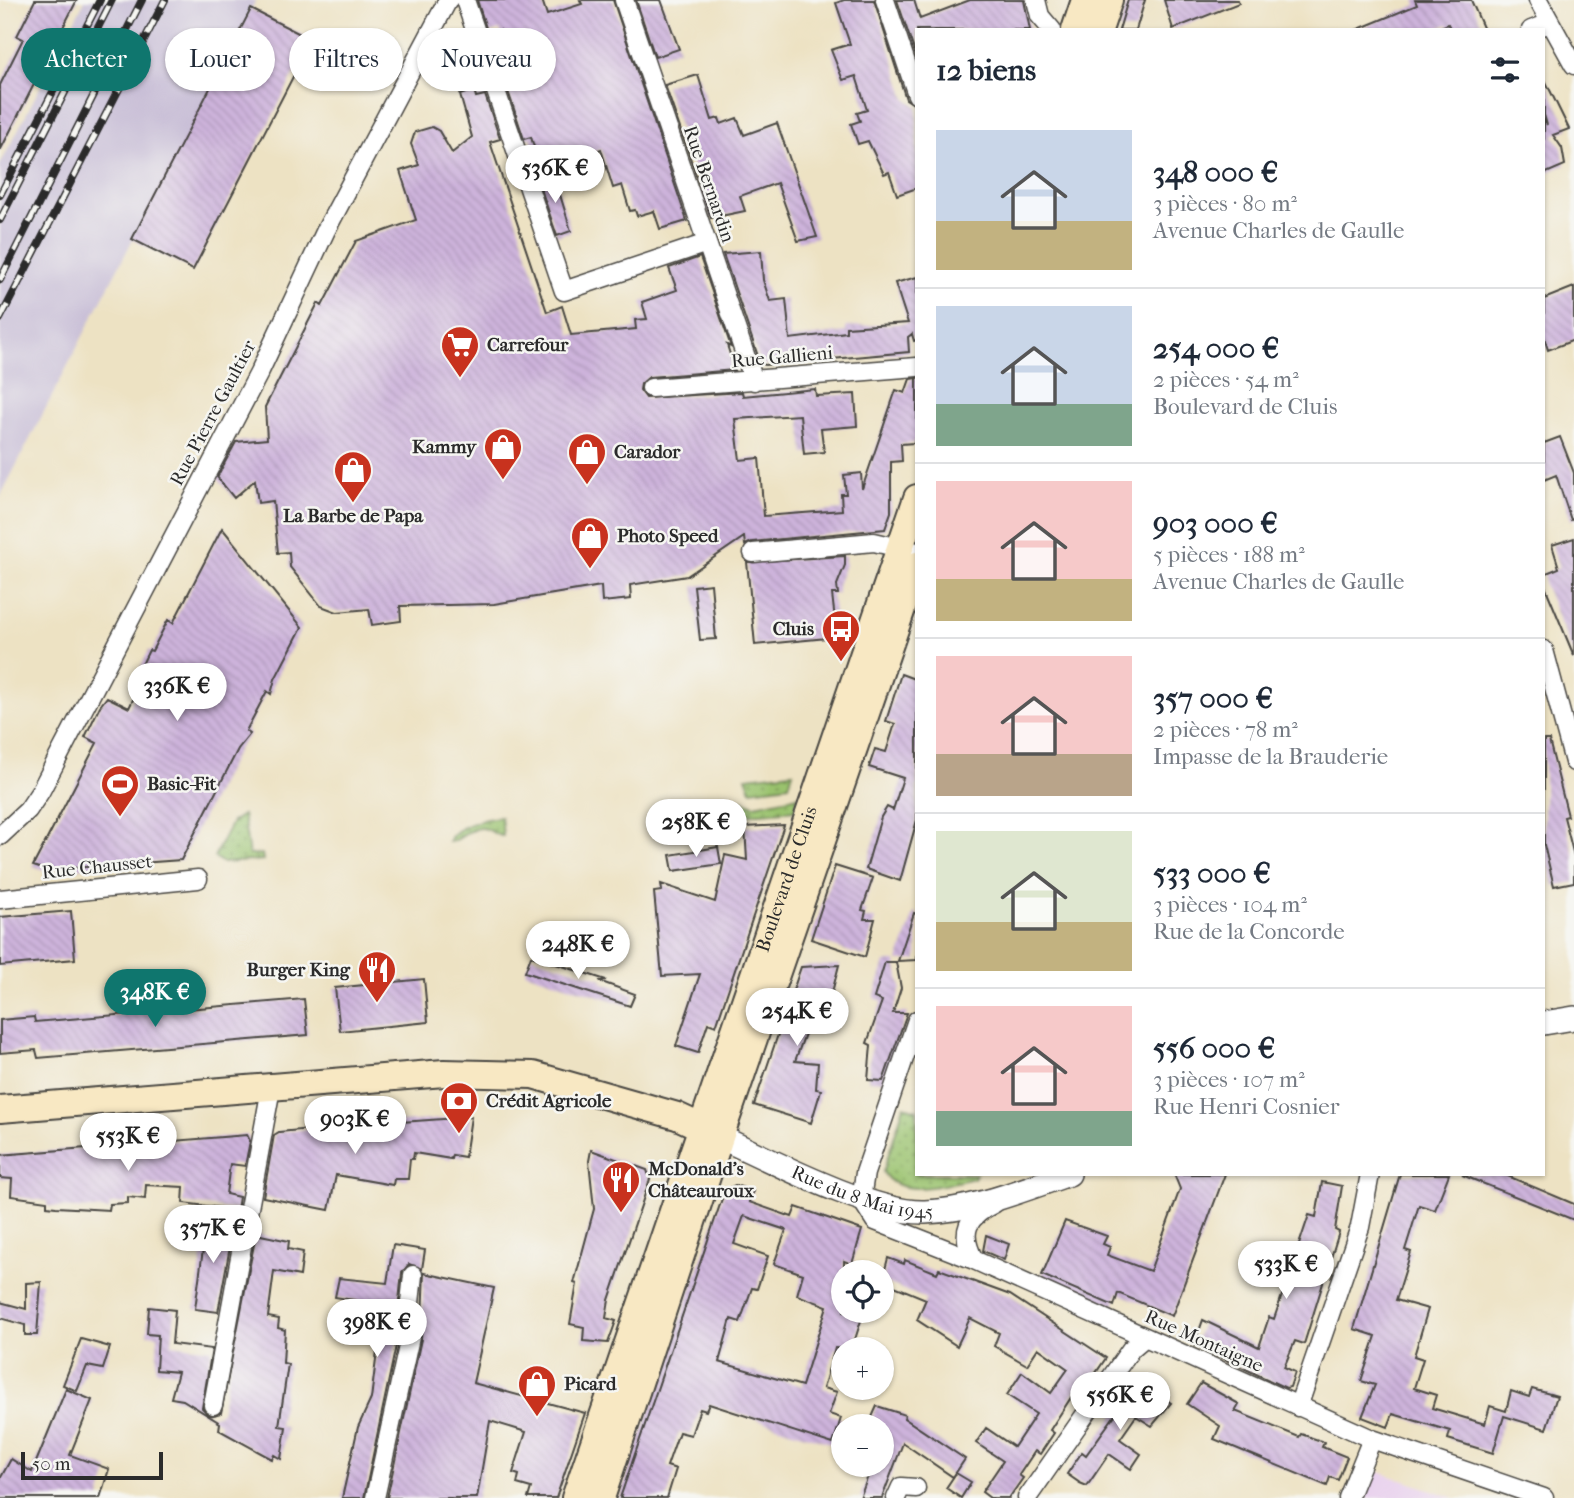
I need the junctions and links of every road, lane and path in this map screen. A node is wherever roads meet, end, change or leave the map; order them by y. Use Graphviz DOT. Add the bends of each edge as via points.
graph roads {
  1 [pos="448,0"];
  2 [pos="465,0"];
  3 [pos="624,0"];
  4 [pos="886,0"];
  5 [pos="1036,0"];
  6 [pos="1085,0"];
  7 [pos="1109,0"];
  8 [pos="1538,0"];
  9 [pos="1550,23"];
  10 [pos="1050,28"];
  11 [pos="1076,28"];
  12 [pos="1100,28"];
  13 [pos="1536,28"];
  14 [pos="1574,65"];
  15 [pos="915,88"];
  16 [pos="707,243"];
  17 [pos="915,367"];
  18 [pos="754,381"];
  19 [pos="651,388"];
  20 [pos="915,517"];
  21 [pos="753,553"];
  22 [pos="911,555"];
  23 [pos="1545,654"];
  24 [pos="1574,762"];
  25 [pos="0,836"];
  26 [pos="198,879"];
  27 [pos="0,899"];
  28 [pos="1574,1018"];
  29 [pos="1545,1023"];
  30 [pos="915,1026"];
  31 [pos="271,1088"];
  32 [pos="0,1109"];
  33 [pos="711,1132"];
  34 [pos="1063,1176"];
  35 [pos="1370,1176"];
  36 [pos="1010,1194"];
  37 [pos="861,1199"];
  38 [pos="974,1261"];
  39 [pos="413,1275"];
  40 [pos="1144,1338"];
  41 [pos="213,1405"];
  42 [pos="1298,1407"];
  43 [pos="1372,1439"];
  44 [pos="916,1488"];
  45 [pos="375,1498"];
  46 [pos="575,1498"];
  47 [pos="601,1498"];
  48 [pos="897,1498"];
  49 [pos="1027,1498"];
  50 [pos="1348,1498"];
  51 [pos="1544,1498"];
  1 -- 25 [label="street, Rue Pierre Gaultier" via="40,792"];
  2 -- 16 [label="street" via="564,290"];
  3 -- 16 [label="street, Rue Bernardin"];
  4 -- 15 [label="street"];
  5 -- 10 [label="street" via="1040,16"];
  6 -- 11 [label="main road"];
  7 -- 12 [label="main road"];
  8 -- 9 [label="street"];
  9 -- 13 [label="street"];
  9 -- 14 [label="street"];
  16 -- 18 [label="street, Rue Bernardin"];
  17 -- 18 [label="street, Rue Gallieni"];
  18 -- 19 [label="street, Rue Gallieni"];
  20 -- 22 [label="main road, Boulevard de Cluis"];
  21 -- 22 [label="street" via="874,542"];
  22 -- 33 [label="main road, Boulevard de Cluis"];
  23 -- 24 [label="street"];
  26 -- 27 [label="street, Rue Chausset"];
  28 -- 29 [label="street"];
  30 -- 37 [label="street" via="865,1172"];
  31 -- 32 [label="main road"];
  31 -- 33 [label="main road" via="444,1073 533,1075"];
  31 -- 41 [label="street"];
  33 -- 37 [label="street, Rue du 8 Mai 1945"];
  33 -- 46 [label="main road, Boulevard de Cluis"];
  33 -- 47 [label="main road, Boulevard de Cluis"];
  34 -- 36 [label="street, Rue du 8 Mai 1945"];
  35 -- 42 [label="street" via="1360,1227"];
  36 -- 37 [label="street, Rue du 8 Mai 1945" via="978,1205 923,1212"];
  36 -- 38 [label="street, Rue du 8 Mai 1945" via="970,1221 965,1232"];
  37 -- 38 [label="street, Rue Montaigne" via="875,1221"];
  38 -- 40 [label="street, Rue Montaigne"];
  39 -- 45 [label="street" via="410,1337"];
  40 -- 42 [label="street, Rue Montaigne"];
  40 -- 49 [label="street"];
  42 -- 43 [label="street, Rue Montaigne"];
  43 -- 50 [label="street"];
  43 -- 51 [label="street, Rue Montaigne"];
  44 -- 48 [label="street" via="901,1487"];
}
